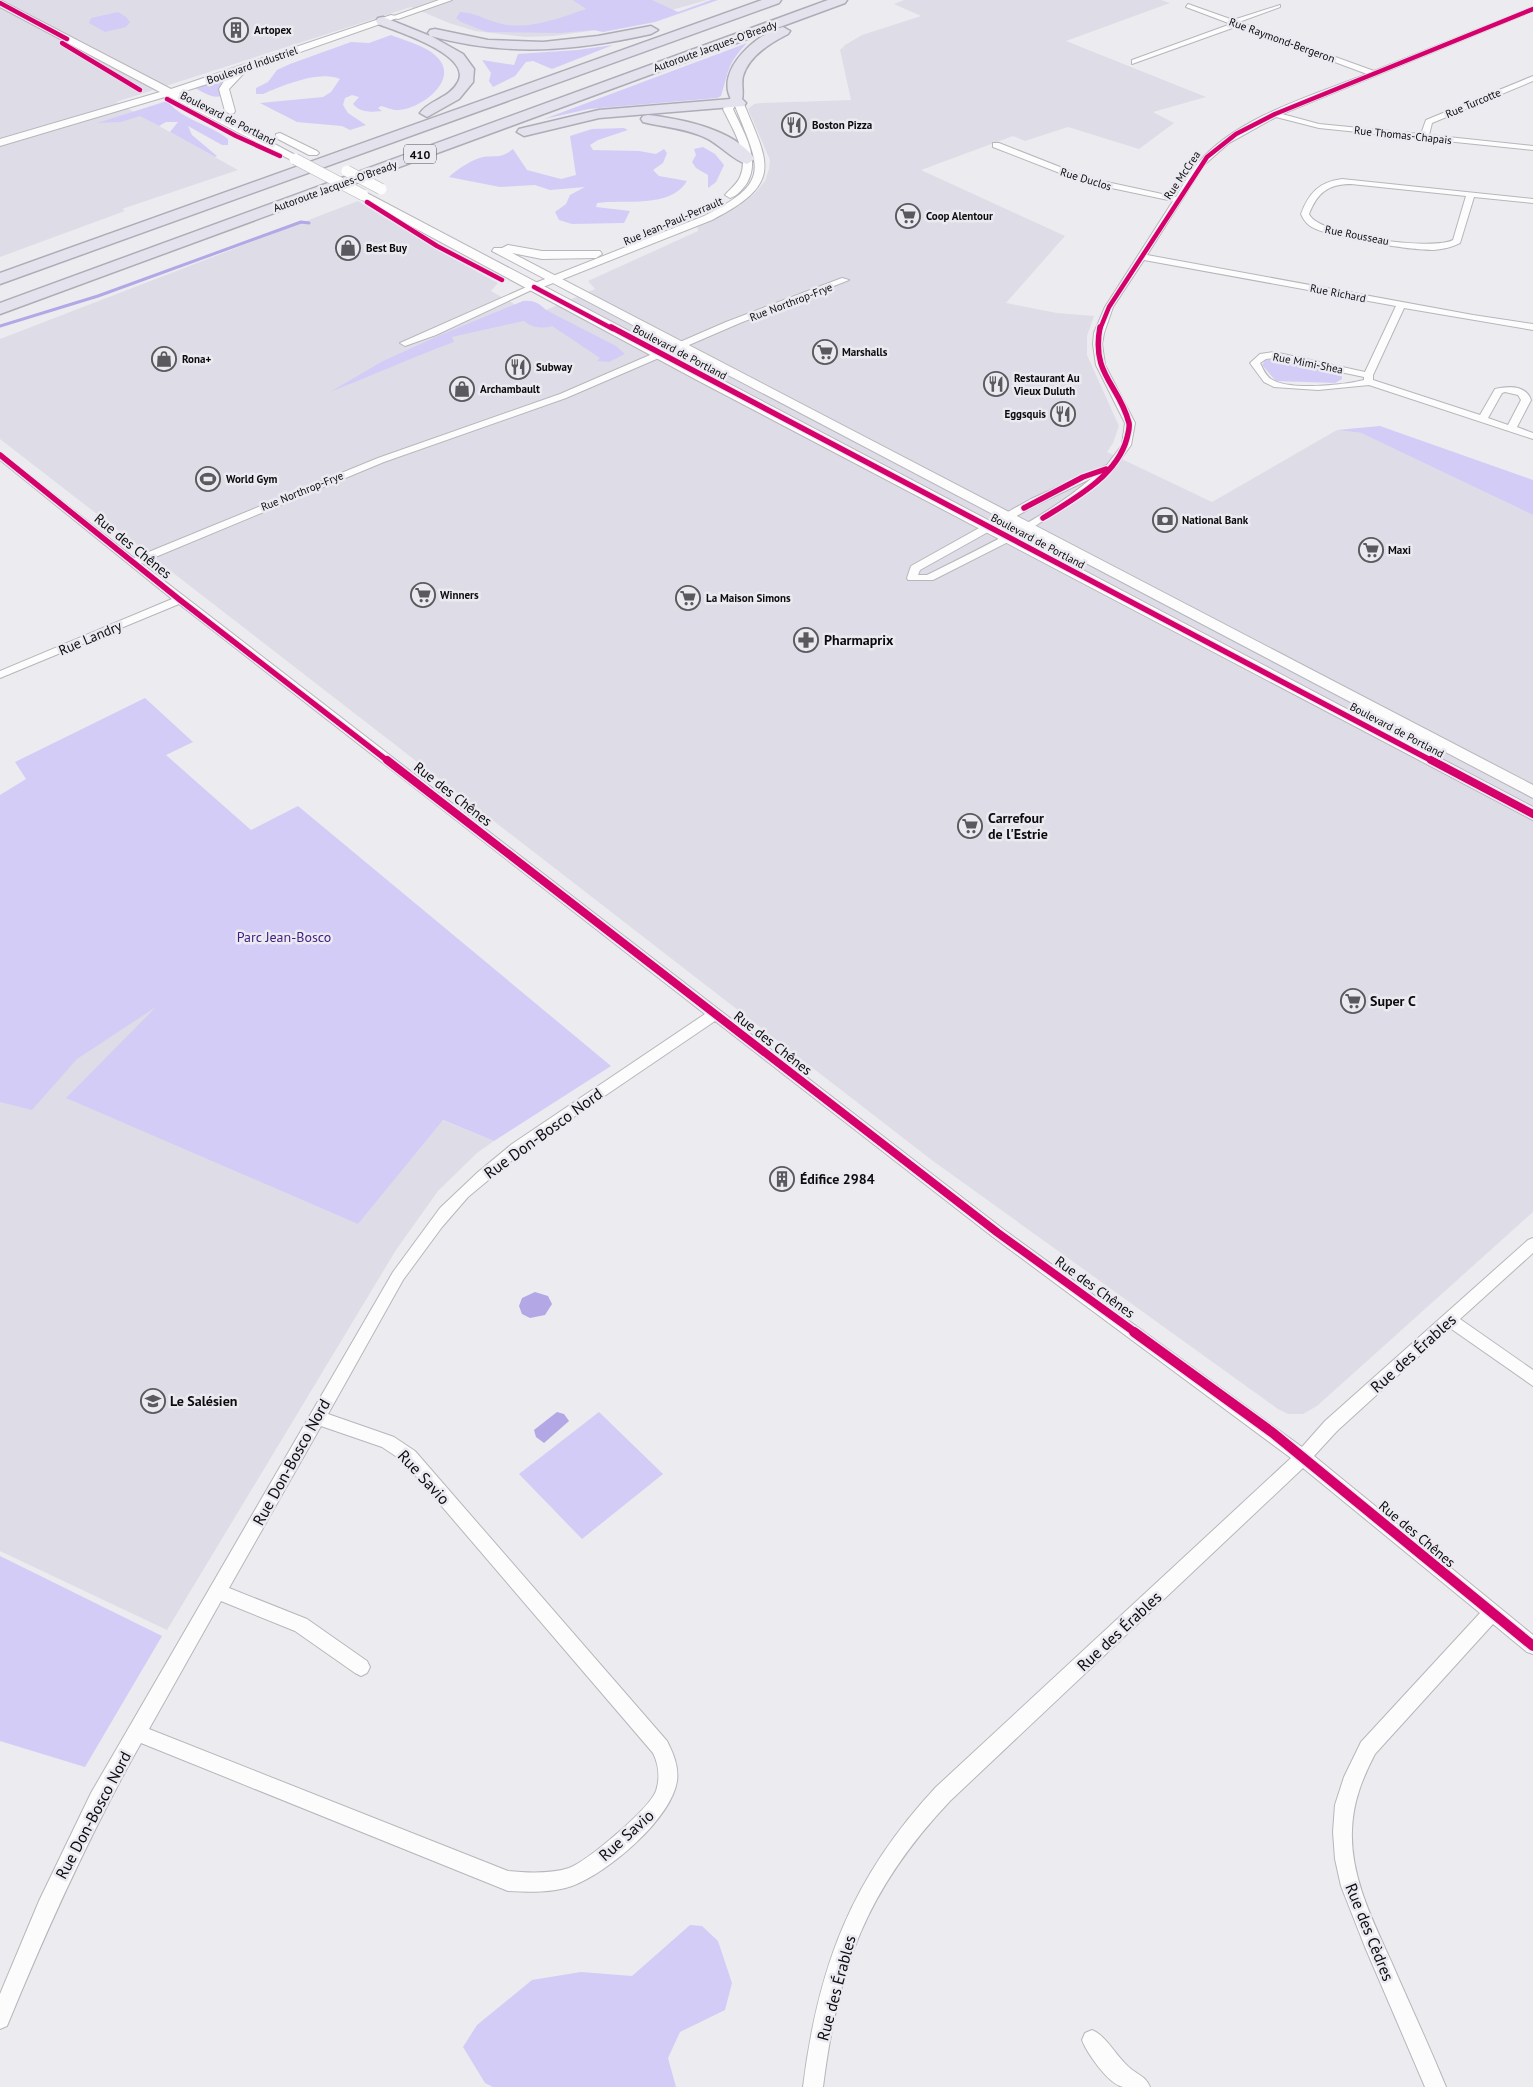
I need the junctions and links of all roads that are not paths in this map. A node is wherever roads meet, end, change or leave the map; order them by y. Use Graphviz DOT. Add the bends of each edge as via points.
graph roads {
  1 [pos="448,0"];
  2 [pos="760,0"];
  3 [pos="774,0"];
  4 [pos="840,0"];
  5 [pos="855,0"];
  6 [pos="0,2"];
  7 [pos="1188,6"];
  8 [pos="1278,6"];
  9 [pos="1533,9"];
  10 [pos="389,19"];
  11 [pos="1235,23"];
  12 [pos="344,34"];
  13 [pos="1135,62"];
  14 [pos="245,68"];
  15 [pos="1375,74"];
  16 [pos="1533,78"];
  17 [pos="179,83"];
  18 [pos="165,90"];
  19 [pos="199,94"];
  20 [pos="736,101"];
  21 [pos="214,102"];
  22 [pos="1275,114"];
  23 [pos="529,130"];
  24 [pos="271,132"];
  25 [pos="1424,137"];
  26 [pos="0,143"];
  27 [pos="996,144"];
  28 [pos="1533,148"];
  29 [pos="747,158"];
  30 [pos="385,191"];
  31 [pos="1472,194"];
  32 [pos="1179,200"];
  33 [pos="1533,201"];
  34 [pos="203,205"];
  35 [pos="596,254"];
  36 [pos="1143,257"];
  37 [pos="549,277"];
  38 [pos="0,278"];
  39 [pos="845,280"];
  40 [pos="529,284"];
  41 [pos="1401,305"];
  42 [pos="0,309"];
  43 [pos="0,316"];
  44 [pos="1533,327"];
  45 [pos="680,345"];
  46 [pos="658,353"];
  47 [pos="1368,378"];
  48 [pos="1482,420"];
  49 [pos="1511,429"];
  50 [pos="1533,436"];
  51 [pos="0,455"];
  52 [pos="1108,468"];
  53 [pos="1008,517"];
  54 [pos="1027,526"];
  55 [pos="988,528"];
  56 [pos="1006,537"];
  57 [pos="134,562"];
  58 [pos="180,600"];
  59 [pos="0,675"];
  60 [pos="1533,792"];
  61 [pos="1533,814"];
  62 [pos="715,1014"];
  63 [pos="1533,1244"];
  64 [pos="1450,1320"];
  65 [pos="1533,1379"];
  66 [pos="316,1416"];
  67 [pos="1302,1456"];
  68 [pos="219,1592"];
  69 [pos="1492,1613"];
  70 [pos="1533,1646"];
  71 [pos="361,1667"];
  72 [pos="137,1733"];
  73 [pos="0,2019"];
  74 [pos="1092,2040"];
  75 [pos="814,2087"];
  76 [pos="1140,2087"];
  77 [pos="1436,2087"];
  1 -- 10 [label="street, Boulevard Industriel"];
  2 -- 10 [label="highway" via="638,33 550,45 503,45 462,40"];
  3 -- 34 [label="highway, Autoroute Jacques-O'Bready / 410"];
  4 -- 42 [label="highway, Autoroute Jacques-O'Bready / 410"];
  5 -- 20 [label="highway" via="786,29 757,48 738,71 734,85"];
  6 -- 18 [label="main road, Boulevard de Portland"];
  7 -- 11 [label="street, Rue Raymond-Bergeron"];
  8 -- 11 [label="street"];
  9 -- 15 [label="street, Rue McCrea"];
  10 -- 12 [label="main road, Boulevard Industriel"];
  10 -- 34 [label="highway" via="461,58 469,75 459,93 438,108 397,127"];
  11 -- 13 [label="street"];
  11 -- 15 [label="street, Rue Raymond-Bergeron"];
  12 -- 14 [label="main road, Boulevard Industriel"];
  12 -- 17 [label="main road, Boulevard Industriel"];
  14 -- 17 [label="main road, Boulevard Industriel"];
  14 -- 21 [label="main road, Boulevard de Portland" via="224,89 234,113"];
  15 -- 22 [label="street, Rue McCrea"];
  16 -- 25 [label="street, Rue Turcotte" via="1428,122"];
  17 -- 18 [label="main road, Boulevard Industriel"];
  17 -- 19 [label="main road, Boulevard de Portland"];
  18 -- 26 [label="main road, Boulevard Industriel"];
  18 -- 40 [label="main road, Boulevard de Portland, bridge"];
  20 -- 23 [label="highway" via="599,114"];
  20 -- 29 [label="street, Rue Jean-Paul-Perrault" via="728,109"];
  20 -- 37 [label="street, Rue Jean-Paul-Perrault" via="762,165 758,182 748,195 715,215"];
  22 -- 25 [label="street, Rue Thomas-Chapais" via="1319,126"];
  22 -- 32 [label="street, Rue McCrea" via="1236,134 1216,149 1201,164"];
  23 -- 29 [label="highway" via="602,119 659,120 713,135"];
  23 -- 43 [label="highway"];
  24 -- 30 [label="main road, Boulevard de Portland, bridge"];
  25 -- 28 [label="street, Rue Thomas-Chapais"];
  27 -- 32 [label="street, Rue Duclos" via="1086,180"];
  29 -- 35 [label="street, Rue Jean-Paul-Perrault" via="746,179 725,199"];
  31 -- 31 [label="street, Rue Rousseau" via="1339,182 1319,189 1305,214 1315,226 1330,231 1427,248 1446,248 1457,241"];
  31 -- 33 [label="street, Rue Rousseau"];
  32 -- 36 [label="street, Rue McCrea"];
  34 -- 38 [label="highway, Autoroute Jacques-O'Bready / 410"];
  35 -- 37 [label="street, Rue Jean-Paul-Perrault"];
  35 -- 37 [label="main road, Boulevard de Portland" via="542,255 488,245"];
  36 -- 41 [label="street, Rue Richard"];
  36 -- 52 [label="street, Rue McCrea" via="1109,308 1097,343 1100,366 1130,425 1124,448"];
  37 -- 40 [label="street, Rue Jean-Paul-Perrault"];
  37 -- 45 [label="main road, Boulevard de Portland"];
  39 -- 45 [label="street, Rue Northrop-Frye"];
  40 -- 40 [label="street, Rue Jean-Paul-Perrault" via="423,329 406,343 433,333"];
  40 -- 46 [label="main road, Boulevard de Portland"];
  41 -- 44 [label="street, Rue Richard"];
  41 -- 47 [label="street"];
  45 -- 46 [label="street, Rue Northrop-Frye"];
  45 -- 53 [label="main road, Boulevard de Portland"];
  46 -- 55 [label="main road, Boulevard de Portland"];
  46 -- 57 [label="street, Rue Northrop-Frye" via="490,423 473,426 351,471"];
  47 -- 47 [label="street, Rue Mimi-Shea" via="1274,355 1263,356 1255,363 1265,378 1278,385 1355,386"];
  47 -- 48 [label="street, Rue Mimi-Shea"];
  48 -- 49 [label="street, Rue Mimi-Shea"];
  48 -- 49 [label="street" via="1498,391 1518,391 1526,400"];
  49 -- 50 [label="street, Rue Mimi-Shea"];
  51 -- 57 [label="street, Rue des Chênes"];
  52 -- 53 [label="street" via="1083,477"];
  52 -- 54 [label="street, Rue McCrea" via="1095,484"];
  53 -- 54 [label="main road, Boulevard de Portland"];
  53 -- 55 [label="street"];
  54 -- 56 [label="street, Rue McCrea"];
  54 -- 60 [label="main road, Boulevard de Portland"];
  55 -- 56 [label="main road, Boulevard de Portland"];
  55 -- 56 [label="street, Rue McCrea" via="915,568 912,578 929,578"];
  56 -- 61 [label="main road, Boulevard de Portland"];
  57 -- 58 [label="street, Rue des Chênes"];
  58 -- 59 [label="street, Rue Landry"];
  58 -- 62 [label="street, Rue des Chênes"];
  62 -- 66 [label="street, Rue Don-Bosco Nord" via="517,1148 463,1193 438,1220 398,1276"];
  62 -- 67 [label="street, Rue des Chênes" via="998,1232"];
  63 -- 64 [label="street, Rue des Érables"];
  64 -- 65 [label="street"];
  64 -- 67 [label="street, Rue des Érables"];
  66 -- 68 [label="street, Rue Don-Bosco Nord"];
  66 -- 72 [label="street, Rue Savio" via="388,1442 415,1464 660,1746 669,1765 666,1788 656,1808 601,1859 580,1873 554,1881 508,1881"];
  67 -- 69 [label="street, Rue des Chênes"];
  67 -- 75 [label="street, Rue des Érables" via="1286,1475 943,1794 901,1842 855,1919 841,1956 827,2010"];
  68 -- 71 [label="street" via="301,1626"];
  68 -- 72 [label="street, Rue Don-Bosco Nord"];
  69 -- 70 [label="street, Rue des Chênes"];
  69 -- 77 [label="street, Rue des Cèdres" via="1368,1748 1356,1766 1343,1809 1342,1843 1352,1896"];
  72 -- 73 [label="street, Rue Don-Bosco Nord" via="65,1863"];
  74 -- 76 [label="street" via="1117,2073"];
}
